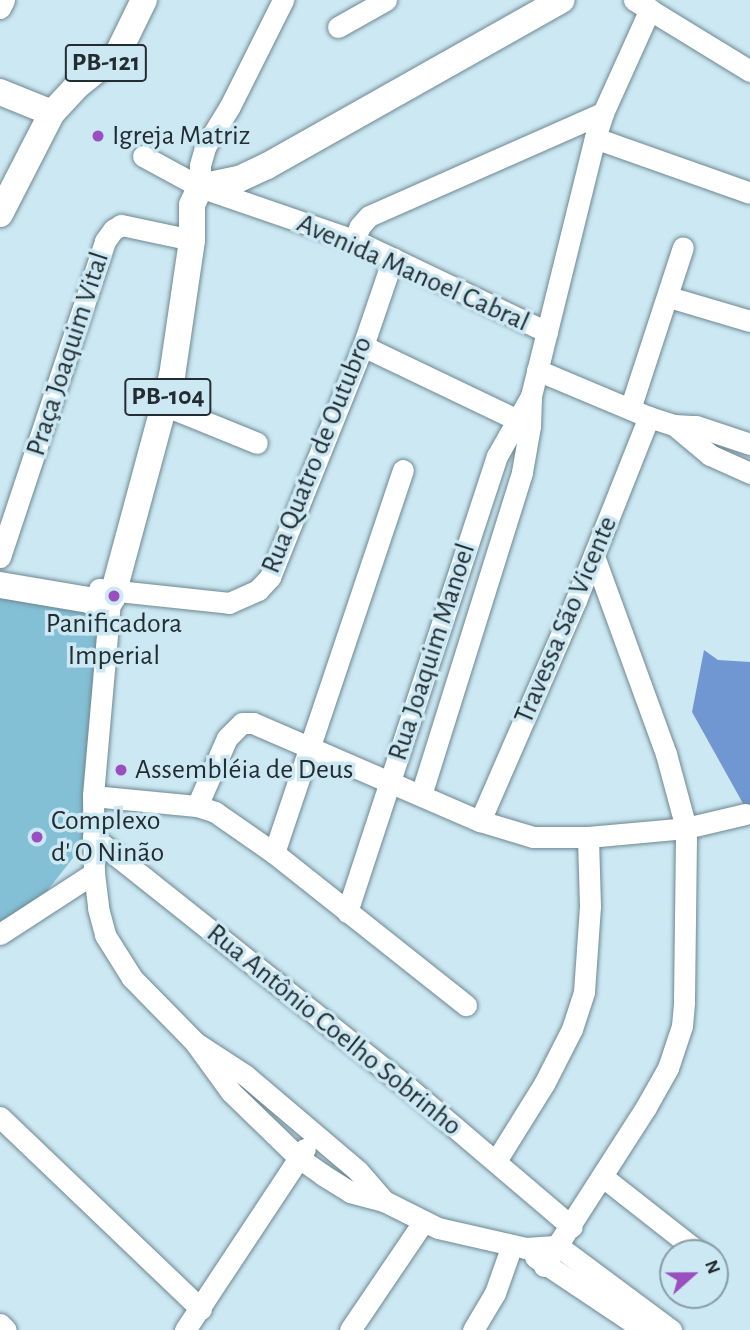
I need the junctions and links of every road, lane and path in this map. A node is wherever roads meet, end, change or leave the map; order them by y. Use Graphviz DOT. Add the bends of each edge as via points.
graph roads {
  1 [pos="4,0"];
  2 [pos="144,0"];
  3 [pos="283,0"];
  4 [pos="386,0"];
  5 [pos="562,0"];
  6 [pos="642,5"];
  7 [pos="0,8"];
  8 [pos="338,27"];
  9 [pos="750,71"];
  10 [pos="0,92"];
  11 [pos="52,113"];
  12 [pos="603,113"];
  13 [pos="595,138"];
  14 [pos="143,156"];
  15 [pos="200,187"];
  16 [pos="750,193"];
  17 [pos="1,208"];
  18 [pos="192,240"];
  19 [pos="354,240"];
  20 [pos="683,247"];
  21 [pos="393,258"];
  22 [pos="668,297"];
  23 [pos="750,321"];
  24 [pos="547,332"];
  25 [pos="363,346"];
  26 [pos="537,370"];
  27 [pos="166,406"];
  28 [pos="639,413"];
  29 [pos="524,423"];
  30 [pos="674,425"];
  31 [pos="257,443"];
  32 [pos="750,444"];
  33 [pos="402,470"];
  34 [pos="750,473"];
  35 [pos="594,556"];
  36 [pos="0,557"];
  37 [pos="0,575"];
  38 [pos="0,585"];
  39 [pos="111,596"];
  40 [pos="311,747"];
  41 [pos="390,780"];
  42 [pos="421,795"];
  43 [pos="93,796"];
  44 [pos="197,806"];
  45 [pos="745,814"];
  46 [pos="480,821"];
  47 [pos="686,828"];
  48 [pos="93,837"];
  49 [pos="588,837"];
  50 [pos="274,853"];
  51 [pos="94,873"];
  52 [pos="347,912"];
  53 [pos="0,934"];
  54 [pos="466,1005"];
  55 [pos="194,1041"];
  56 [pos="0,1117"];
  57 [pos="315,1136"];
  58 [pos="299,1158"];
  59 [pos="496,1161"];
  60 [pos="603,1177"];
  61 [pos="384,1201"];
  62 [pos="423,1222"];
  63 [pos="572,1227"];
  64 [pos="682,1239"];
  65 [pos="519,1246"];
  66 [pos="558,1246"];
  67 [pos="544,1266"];
  68 [pos="201,1309"];
  69 [pos="0,1324"];
  70 [pos="6,1330"];
  71 [pos="185,1330"];
  72 [pos="350,1330"];
  73 [pos="473,1330"];
  74 [pos="644,1330"];
  75 [pos="671,1330"];
  1 -- 7 [label="street"];
  2 -- 11 [label="main road, PB-121" via="118,53"];
  3 -- 15 [label="street" via="205,148"];
  4 -- 8 [label="street"];
  5 -- 15 [label="main road" via="267,166 239,179"];
  6 -- 9 [label="street"];
  6 -- 12 [label="street, Rua Joaquim Manoel"];
  10 -- 11 [label="main road"];
  11 -- 17 [label="main road, PB-121"];
  12 -- 13 [label="street, Rua Joaquim Manoel"];
  12 -- 19 [label="street" via="369,216"];
  13 -- 16 [label="street"];
  13 -- 24 [label="street, Rua Joaquim Manoel"];
  14 -- 15 [label="street, Avenida Manoel Cabral"];
  15 -- 18 [label="main road, PB-104" via="192,205"];
  15 -- 19 [label="street, Avenida Manoel Cabral"];
  18 -- 27 [label="main road, PB-104"];
  18 -- 36 [label="street, Praça Joaquim Vital" via="121,225 105,241"];
  19 -- 21 [label="street, Avenida Manoel Cabral"];
  20 -- 22 [label="street, Travessa São Vicente"];
  21 -- 24 [label="street, Avenida Manoel Cabral"];
  21 -- 25 [label="street, Rua Quatro de Outubro"];
  22 -- 23 [label="street"];
  22 -- 28 [label="street, Travessa São Vicente"];
  24 -- 26 [label="street, Rua Joaquim Manoel"];
  25 -- 29 [label="street"];
  25 -- 39 [label="street, Rua Quatro de Outubro" via="271,577 258,590 229,603"];
  26 -- 28 [label="street"];
  26 -- 29 [label="street, Rua Joaquim Manoel"];
  27 -- 31 [label="street"];
  27 -- 39 [label="main road, PB-104"];
  28 -- 30 [label="street"];
  28 -- 35 [label="street, Travessa São Vicente"];
  29 -- 41 [label="street, Rua Joaquim Manoel" via="497,456"];
  29 -- 42 [label="street, Rua Joaquim Manoel" via="522,472"];
  30 -- 32 [label="street" via="696,426"];
  30 -- 34 [label="street" via="710,455"];
  33 -- 40 [label="street"];
  35 -- 46 [label="street, Travessa São Vicente"];
  35 -- 47 [label="street" via="666,754"];
  37 -- 39 [label="street, Rua Quatro de Outubro"];
  38 -- 39 [label="main road"];
  39 -- 43 [label="street"];
  40 -- 41 [label="street"];
  40 -- 44 [label="street" via="253,723 242,723 227,738"];
  40 -- 50 [label="street"];
  41 -- 42 [label="street"];
  41 -- 52 [label="street, Rua Joaquim Manoel"];
  42 -- 46 [label="street"];
  43 -- 44 [label="street"];
  43 -- 48 [label="street"];
  44 -- 50 [label="street" via="224,818"];
  45 -- 47 [label="street"];
  46 -- 49 [label="street" via="533,837"];
  47 -- 49 [label="street"];
  47 -- 60 [label="street" via="682,1026 668,1068"];
  48 -- 51 [label="street"];
  48 -- 59 [label="street, Rua Antônio Coelho Sobrinho"];
  49 -- 59 [label="street" via="590,906 584,992 572,1029 544,1084"];
  50 -- 52 [label="street"];
  51 -- 53 [label="street"];
  51 -- 55 [label="street" via="105,935 116,957"];
  52 -- 54 [label="street"];
  55 -- 57 [label="street" via="223,1058"];
  55 -- 58 [label="street" via="231,1092"];
  56 -- 68 [label="street"];
  57 -- 58 [label="street"];
  57 -- 61 [label="street" via="358,1171"];
  58 -- 61 [label="street" via="350,1192"];
  58 -- 68 [label="street"];
  59 -- 63 [label="street, Rua Antônio Coelho Sobrinho"];
  60 -- 63 [label="street"];
  60 -- 64 [label="street"];
  61 -- 62 [label="street"];
  62 -- 65 [label="street"];
  62 -- 72 [label="street"];
  63 -- 66 [label="street"];
  65 -- 66 [label="street"];
  65 -- 67 [label="street"];
  65 -- 73 [label="street"];
  66 -- 67 [label="street"];
  66 -- 75 [label="street"];
  67 -- 74 [label="street"];
  68 -- 71 [label="street"];
  69 -- 70 [label="street"];
}
